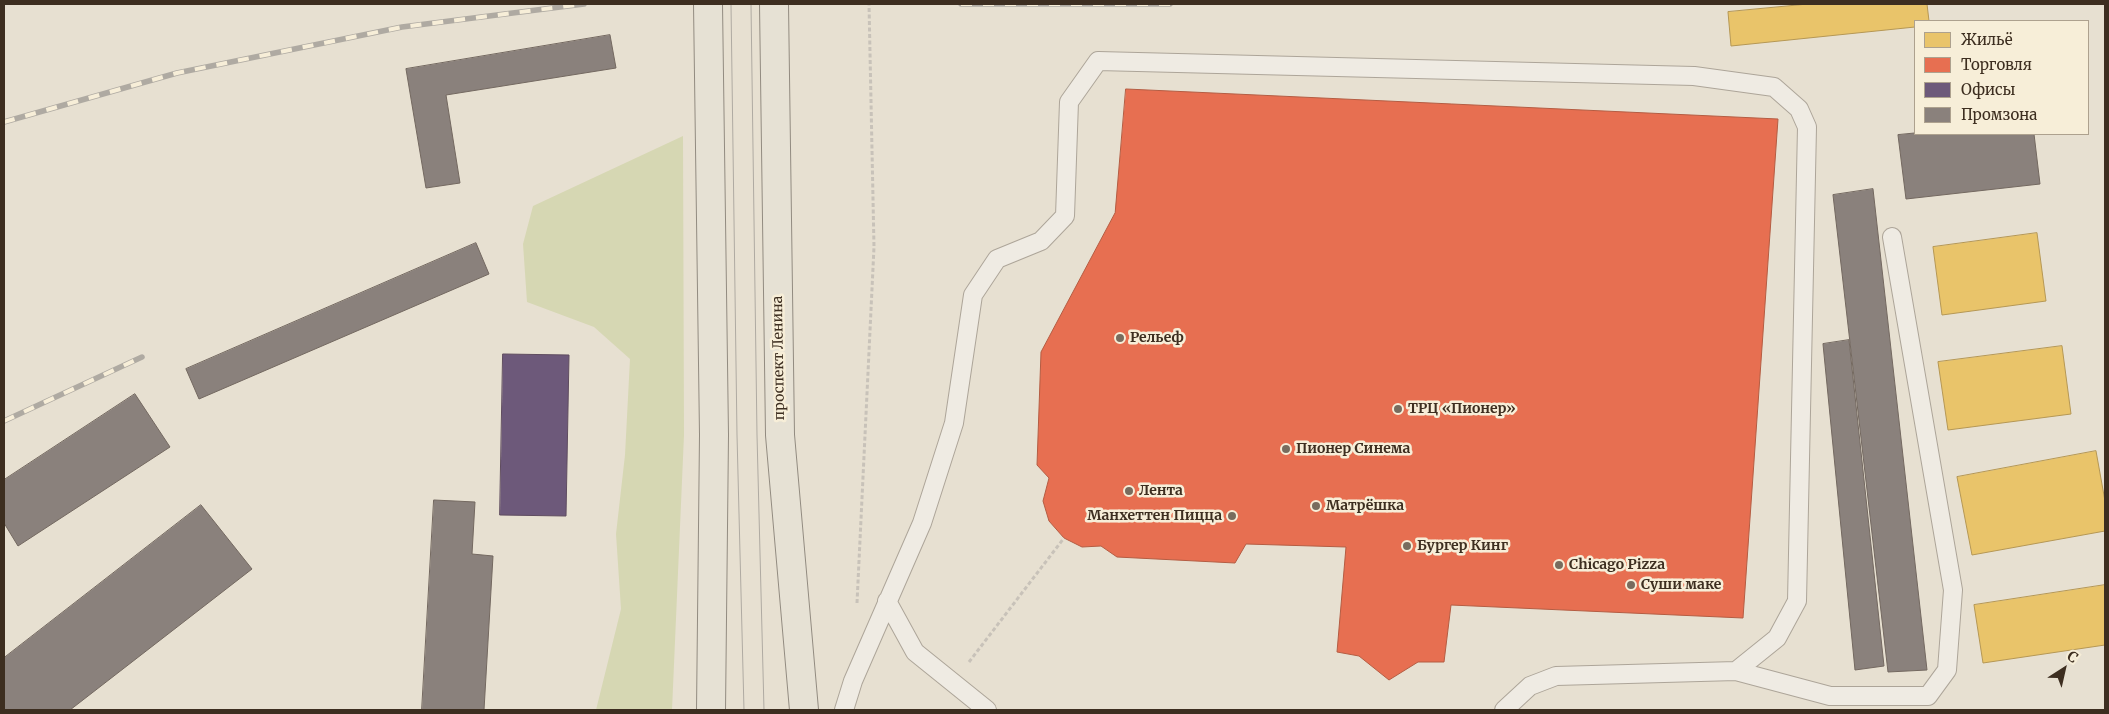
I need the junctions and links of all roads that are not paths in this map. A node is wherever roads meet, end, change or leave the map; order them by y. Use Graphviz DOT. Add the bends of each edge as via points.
graph roads {
  1 [pos="708,4"];
  2 [pos="774,4"];
  3 [pos="1892,237"];
  4 [pos="887,601"];
  5 [pos="1736,671"];
  6 [pos="711,710"];
  7 [pos="804,710"];
  8 [pos="844,710"];
  9 [pos="987,710"];
  10 [pos="1504,710"];
  1 -- 6 [label="main road" via="714,435"];
  2 -- 7 [label="main road, проспект Ленина" via="780,435"];
  3 -- 5 [label="lane" via="1952,590 1947,670 1928,696 1830,696"];
  4 -- 5 [label="lane" via="922,523 954,422 973,295 997,259 1041,242 1065,216 1069,102 1098,61 1694,76 1774,87 1799,109 1807,127 1797,601 1776,638"];
  4 -- 8 [label="lane"];
  4 -- 9 [label="lane" via="915,652"];
  5 -- 10 [label="lane" via="1556,676 1530,686"];
}
